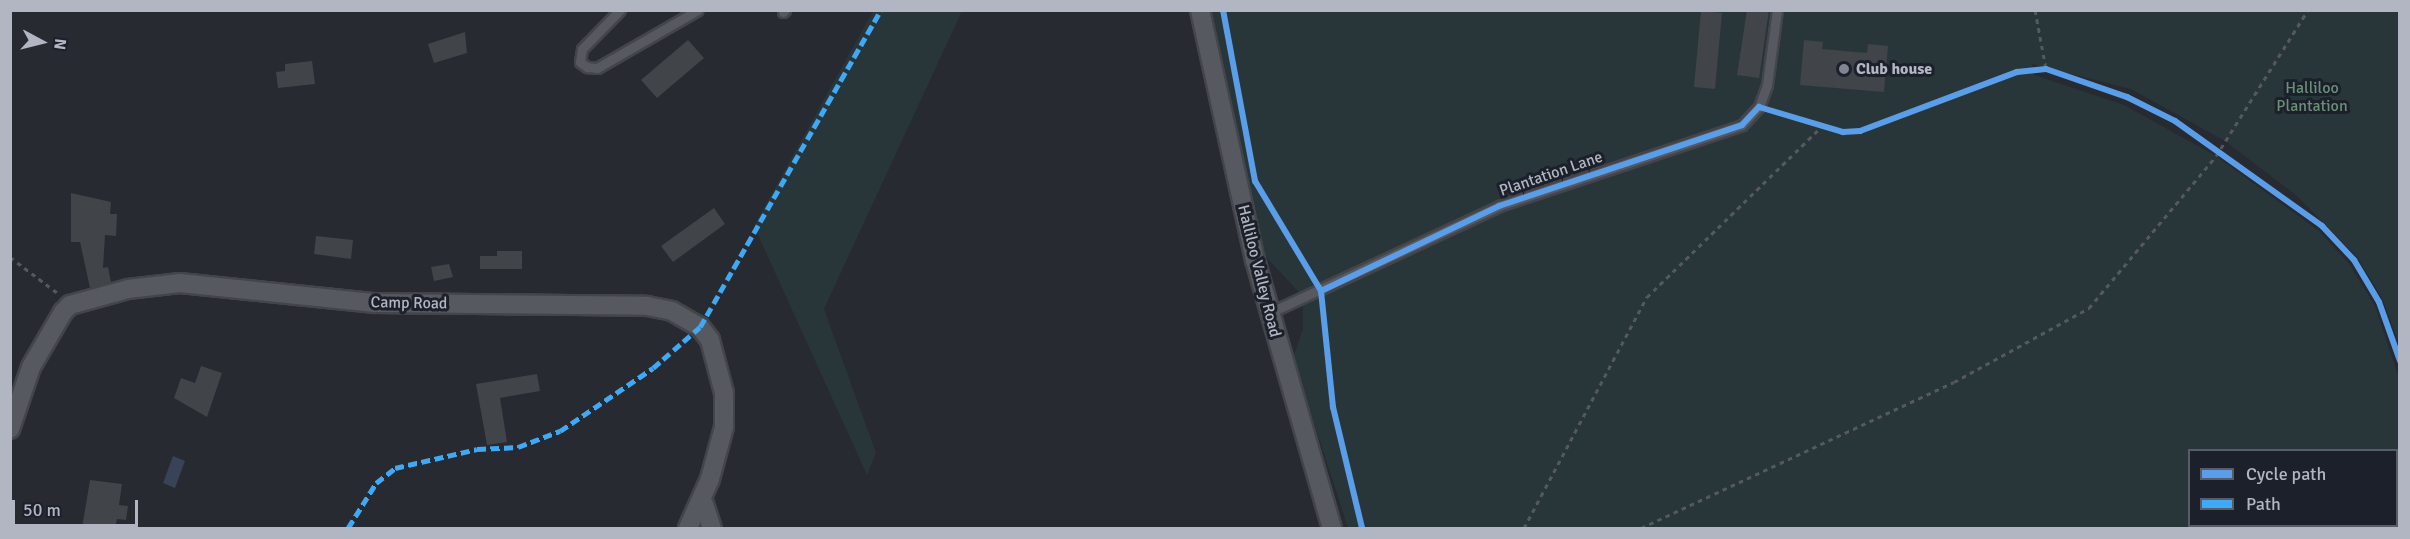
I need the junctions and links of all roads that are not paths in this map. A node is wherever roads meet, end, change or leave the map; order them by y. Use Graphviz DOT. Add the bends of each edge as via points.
graph roads {
  1 [pos="620,10"];
  2 [pos="698,10"];
  3 [pos="1200,10"];
  4 [pos="1777,10"];
  5 [pos="1269,313"];
  6 [pos="10,429"];
  7 [pos="704,504"];
  8 [pos="688,528"];
  9 [pos="712,528"];
  10 [pos="1332,528"];
  1 -- 2 [label="lane" via="582,49 580,62 587,67 597,68"];
  3 -- 5 [label="street, Halliloo Valley Road"];
  4 -- 5 [label="lane, Plantation Lane" via="1759,107 1742,125 1499,206"];
  5 -- 10 [label="street, Halliloo Valley Road"];
  6 -- 7 [label="street, Camp Road" via="45,338 72,304 180,283 375,303 647,306 672,311 700,327 710,340 724,393 724,427"];
  7 -- 8 [label="street"];
  7 -- 9 [label="street"];
}
